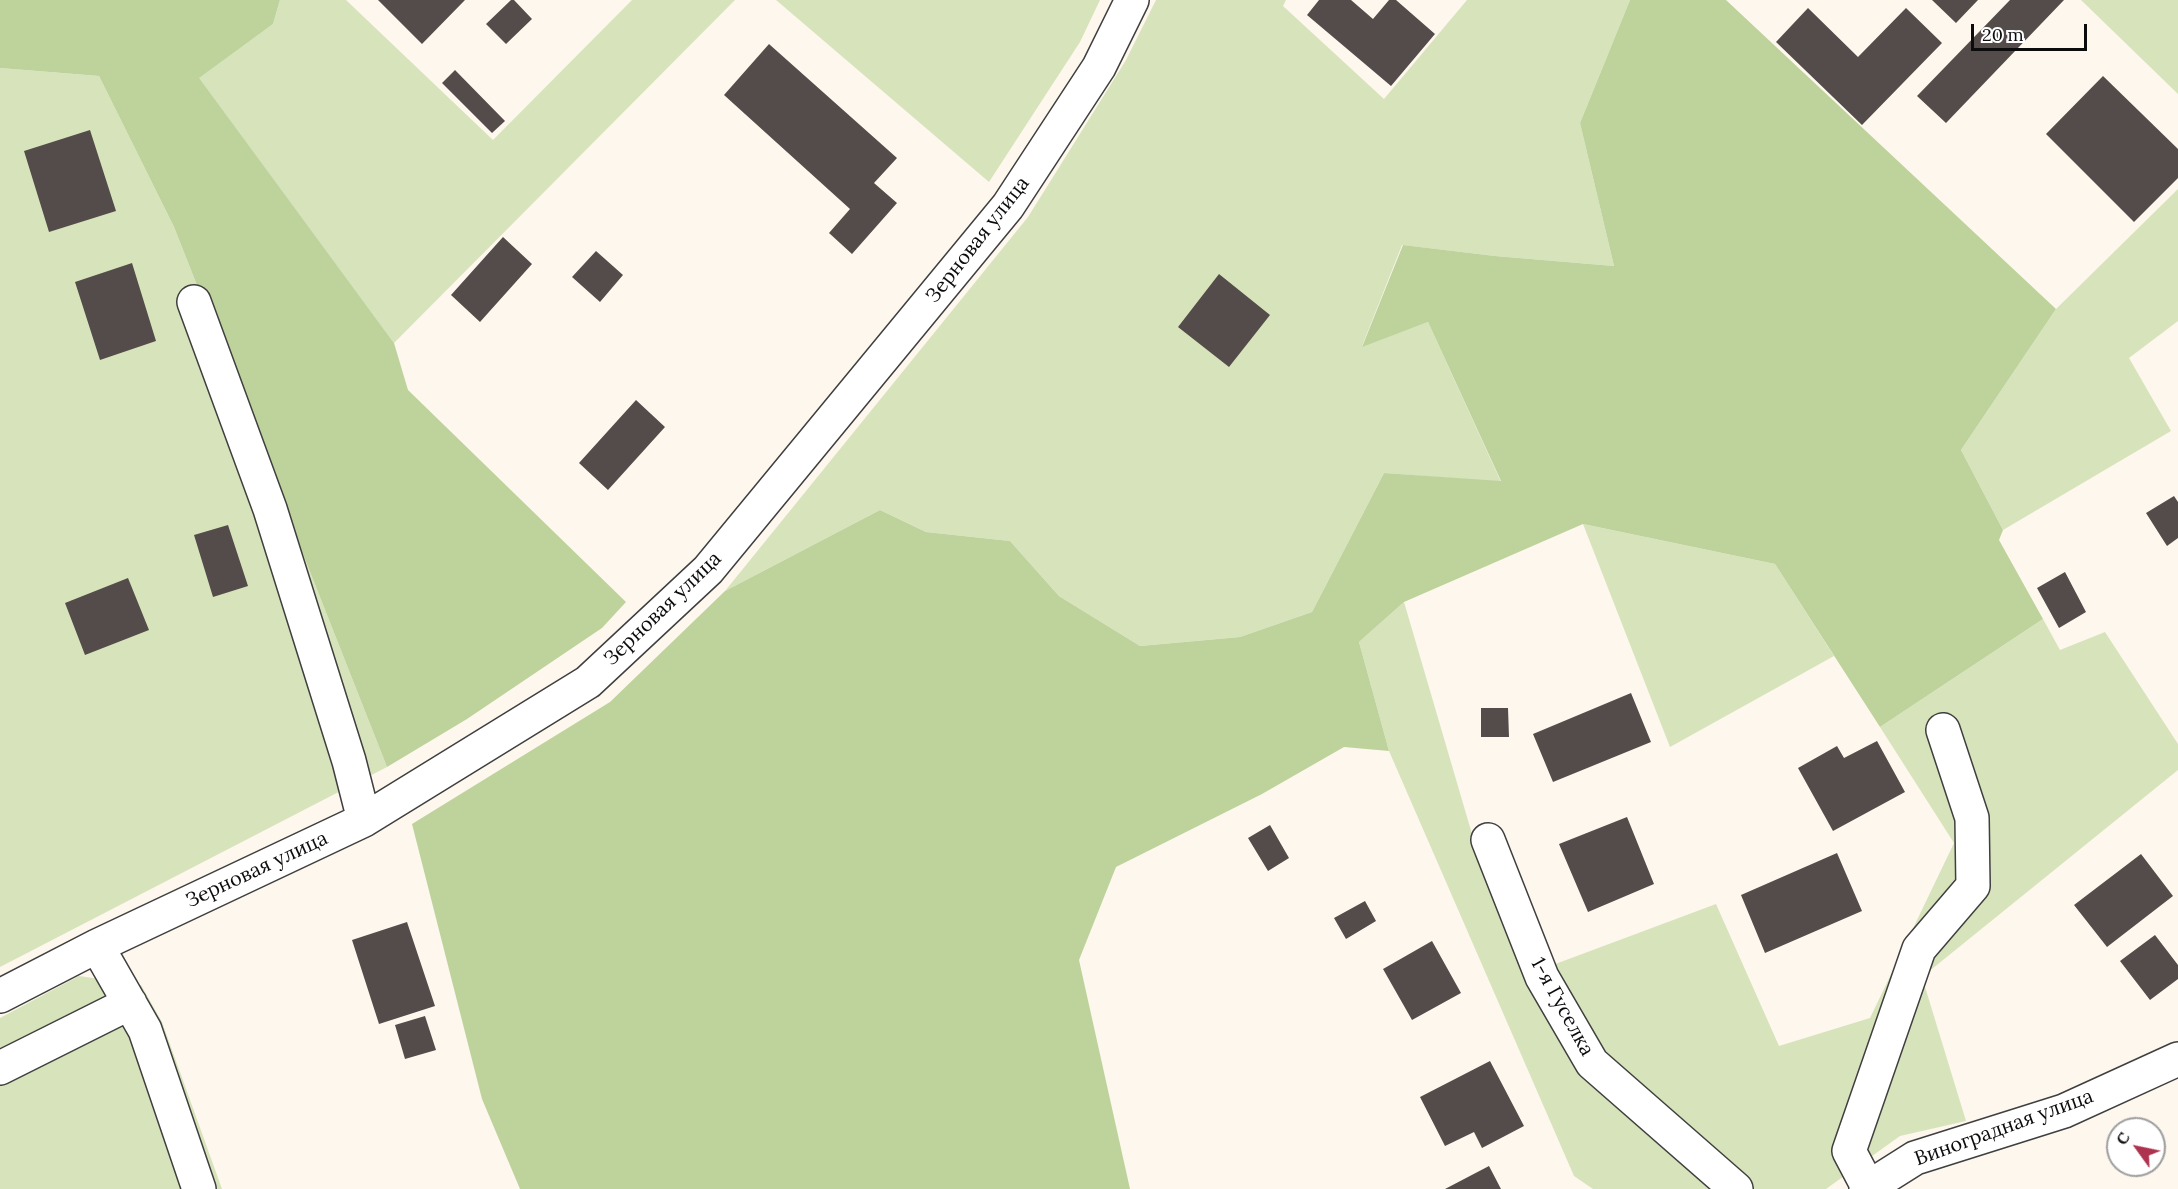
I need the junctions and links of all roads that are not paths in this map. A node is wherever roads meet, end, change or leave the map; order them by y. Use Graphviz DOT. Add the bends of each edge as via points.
graph roads {
  1 [pos="1132,0"];
  2 [pos="194,302"];
  3 [pos="1942,730"];
  4 [pos="363,820"];
  5 [pos="1488,840"];
  6 [pos="98,946"];
  7 [pos="0,996"];
  8 [pos="130,1003"];
  9 [pos="2178,1059"];
  10 [pos="0,1068"];
  11 [pos="1867,1188"];
  12 [pos="199,1189"];
  13 [pos="1736,1189"];
  1 -- 4 [label="street, Зерновая улица" via="1099,67 1008,206 708,570 588,682"];
  2 -- 4 [label="street" via="270,509 349,761"];
  3 -- 11 [label="street" via="1972,818 1974,886 1919,950 1849,1151"];
  4 -- 6 [label="street, Зерновая улица"];
  5 -- 13 [label="street, 1-я Гуселка" via="1542,977 1592,1063"];
  6 -- 7 [label="street, Зерновая улица"];
  6 -- 8 [label="street"];
  8 -- 10 [label="street"];
  8 -- 12 [label="street" via="145,1030"];
  9 -- 11 [label="street, Виноградная улица" via="2064,1111 1915,1158"];
}
